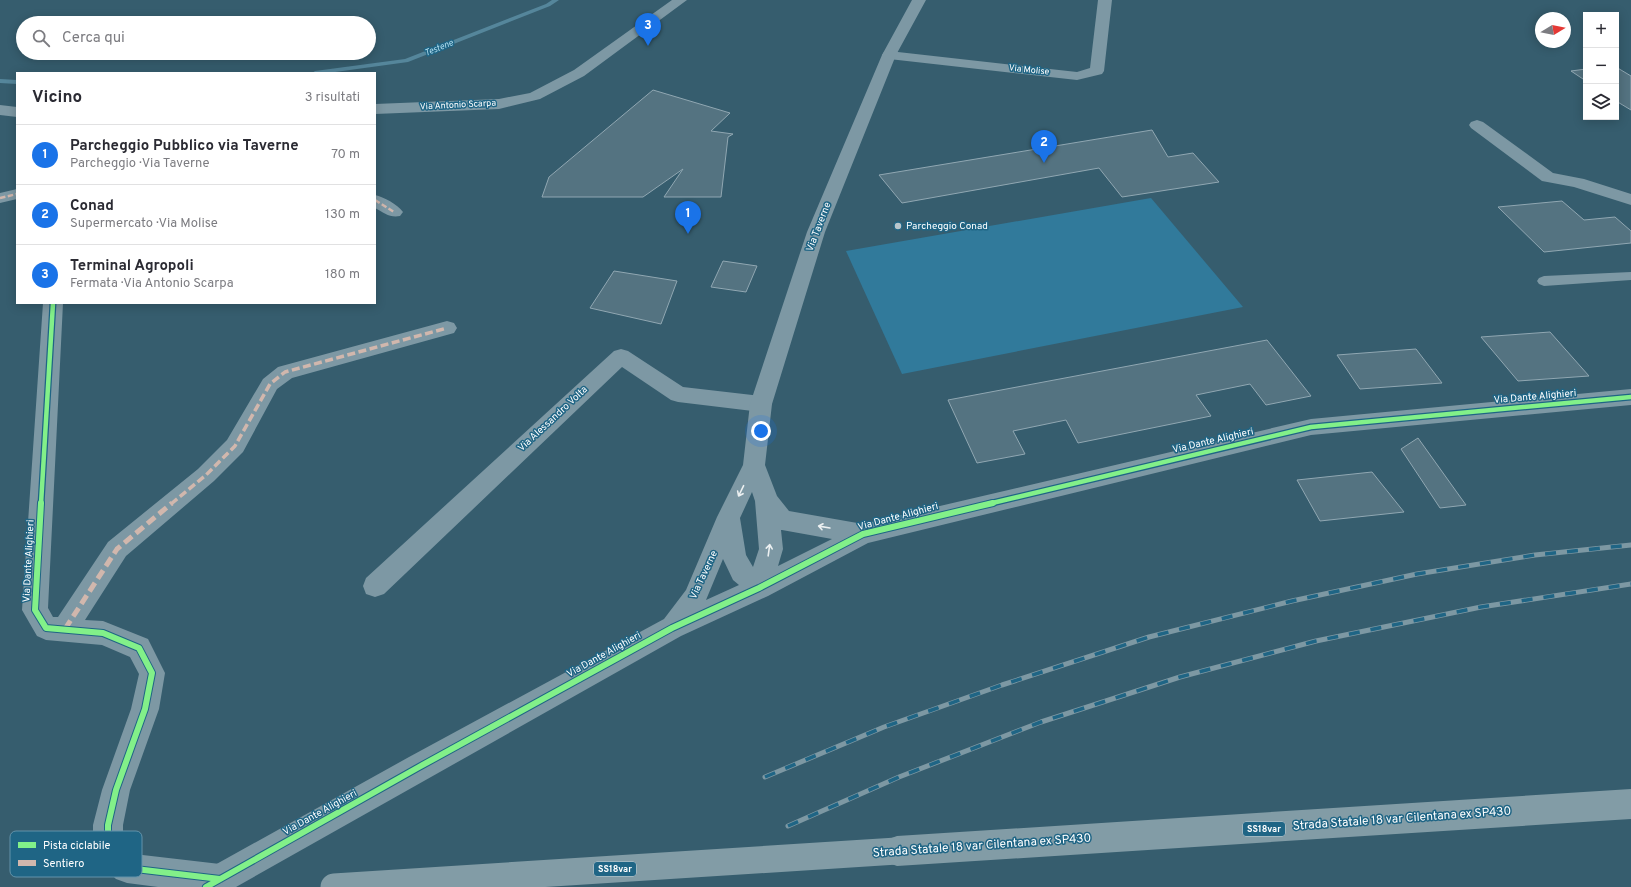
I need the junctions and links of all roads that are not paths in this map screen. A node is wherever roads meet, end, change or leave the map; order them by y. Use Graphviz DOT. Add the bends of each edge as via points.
graph roads {
  1 [pos="680,0"];
  2 [pos="919,0"];
  3 [pos="1105,0"];
  4 [pos="889,55"];
  5 [pos="376,109"];
  6 [pos="0,110"];
  7 [pos="16,112"];
  8 [pos="1478,124"];
  9 [pos="16,194"];
  10 [pos="0,198"];
  11 [pos="1631,200"];
  12 [pos="376,201"];
  13 [pos="394,212"];
  14 [pos="1631,276"];
  15 [pos="1544,281"];
  16 [pos="53,304"];
  17 [pos="447,328"];
  18 [pos="1631,397"];
  19 [pos="761,404"];
  20 [pos="754,465"];
  21 [pos="767,501"];
  22 [pos="729,518"];
  23 [pos="863,534"];
  24 [pos="374,586"];
  25 [pos="759,588"];
  26 [pos="672,628"];
  27 [pos="65,629"];
  28 [pos="1631,804"];
  29 [pos="108,831"];
  30 [pos="142,871"];
  31 [pos="213,883"];
  32 [pos="334,887"];
  1 -- 5 [label="street, Via Antonio Scarpa" via="579,73 535,96 499,104"];
  2 -- 4 [label="street, Via Taverne"];
  3 -- 4 [label="street, Via Molise" via="1097,71 1077,76"];
  4 -- 19 [label="street, Via Taverne" via="816,232"];
  6 -- 7 [label="street"];
  8 -- 11 [label="street" via="1548,177 1578,183"];
  9 -- 10 [label="street"];
  12 -- 13 [label="street"];
  14 -- 15 [label="lane"];
  16 -- 27 [label="street, Via Dante Alighieri" via="35,610 46,628"];
  17 -- 27 [label="street" via="285,372 270,384 235,446 206,475 117,549"];
  18 -- 23 [label="street, Via Dante Alighieri" via="1311,427"];
  19 -- 20 [label="street, Via Taverne"];
  19 -- 24 [label="street, Via Alessandro Volta" via="678,394 621,356"];
  20 -- 21 [label="street, Via Taverne"];
  20 -- 22 [label="street, Via Taverne, one-way"];
  23 -- 21 [label="street, Via Taverne, one-way" via="782,520"];
  25 -- 21 [label="street, Via Taverne, one-way" via="771,549"];
  22 -- 25 [label="street, Via Taverne" via="734,556 742,572"];
  22 -- 26 [label="street, Via Taverne" via="695,597"];
  23 -- 25 [label="street, Via Dante Alighieri"];
  25 -- 26 [label="street, Via Dante Alighieri"];
  26 -- 31 [label="street, Via Dante Alighieri"];
  27 -- 29 [label="street, Via Dante Alighieri" via="103,632 139,648 152,673 145,709 116,790"];
  28 -- 32 [label="highway, Strada Statale 18 var Cilentana ex SP430 / SS18var, bridge"];
  30 -- 31 [label="street, Via Dante Alighieri"];
}
